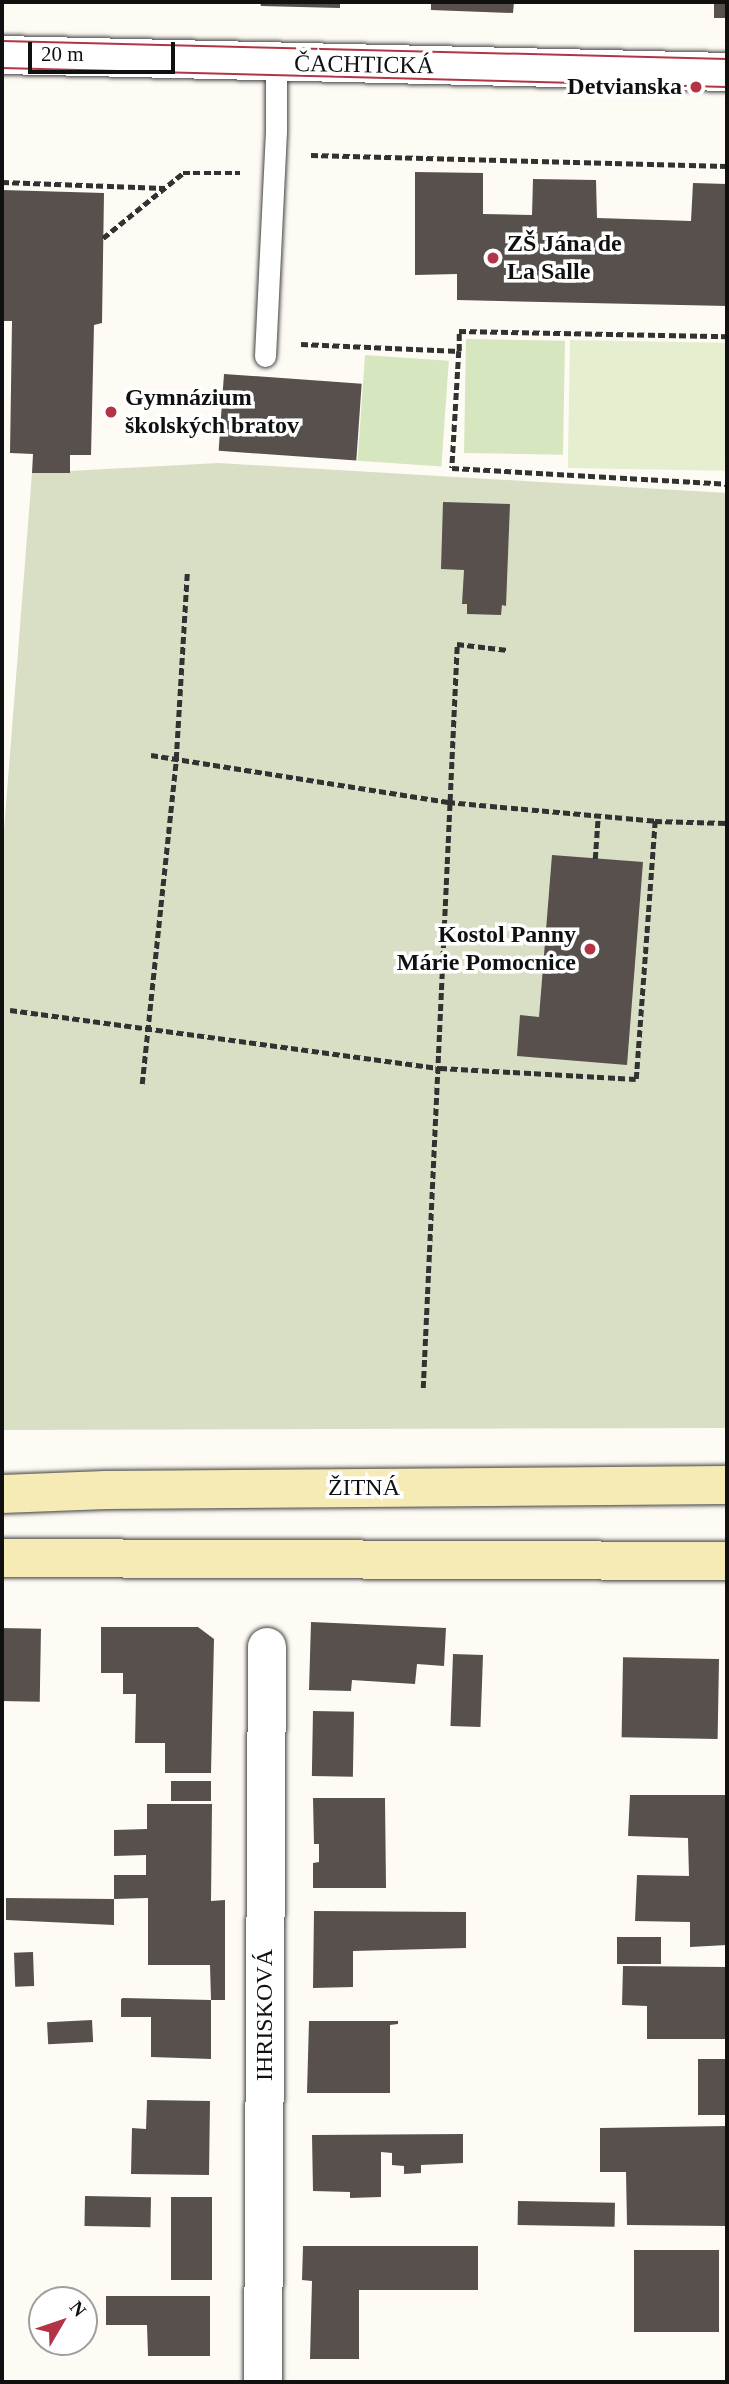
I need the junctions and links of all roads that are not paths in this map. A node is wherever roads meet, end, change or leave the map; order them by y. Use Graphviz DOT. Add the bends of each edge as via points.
graph roads {
  1 [pos="2,55"];
  2 [pos="276,63"];
  3 [pos="727,72"];
  4 [pos="265,349"];
  5 [pos="727,1485"];
  6 [pos="2,1494"];
  7 [pos="2,1558"];
  8 [pos="727,1561"];
  9 [pos="267,1647"];
  10 [pos="263,2382"];
  1 -- 2 [label="street, ČACHTICKÁ"];
  2 -- 3 [label="street, ČACHTICKÁ"];
  2 -- 4 [label="lane"];
  5 -- 6 [label="main road, ŽITNÁ"];
  7 -- 8 [label="main road"];
  9 -- 10 [label="street, IHRISKOVÁ"];
}
